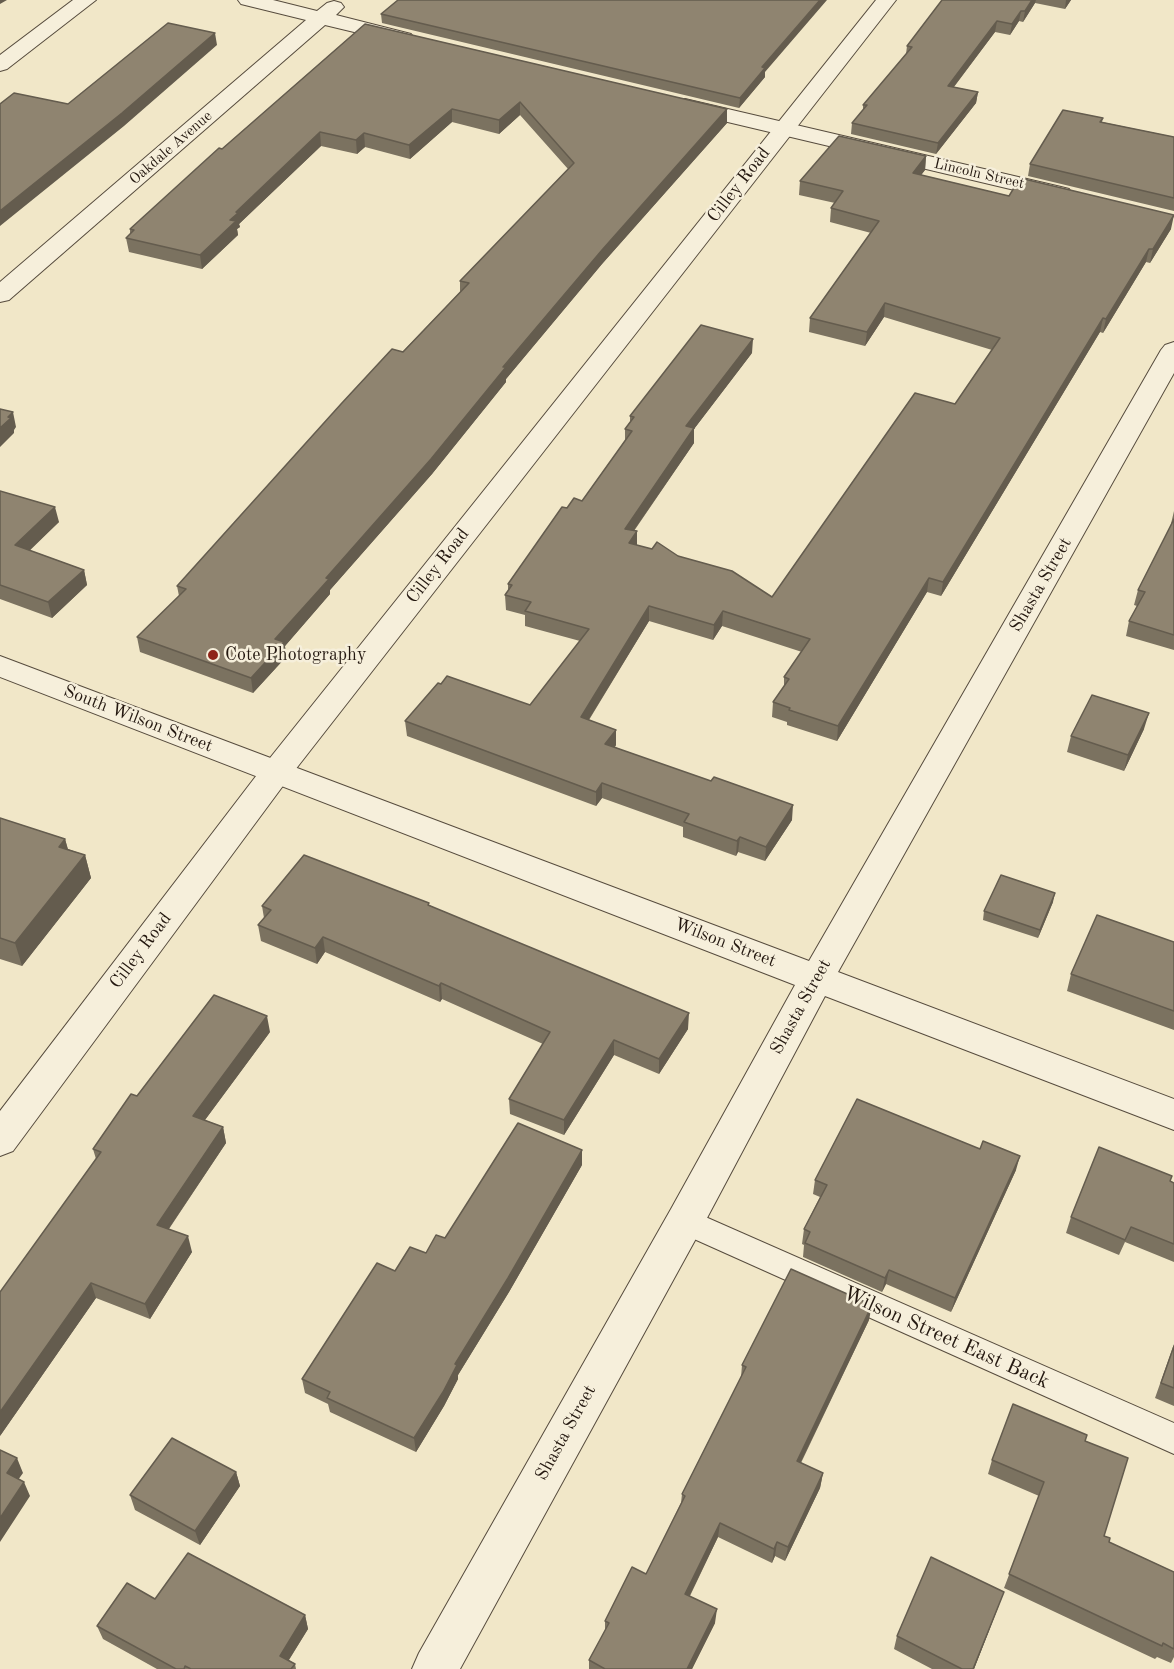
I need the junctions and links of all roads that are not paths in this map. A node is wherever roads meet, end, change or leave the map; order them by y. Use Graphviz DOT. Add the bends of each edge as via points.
graph roads {
  1 [pos="86,0"];
  2 [pos="248,0"];
  3 [pos="342,0"];
  4 [pos="886,0"];
  5 [pos="321,18"];
  6 [pos="428,43"];
  7 [pos="0,65"];
  8 [pos="663,99"];
  9 [pos="784,128"];
  10 [pos="1084,199"];
  11 [pos="0,295"];
  12 [pos="1174,350"];
  13 [pos="0,666"];
  14 [pos="277,771"];
  15 [pos="817,978"];
  16 [pos="1174,1114"];
  17 [pos="0,1140"];
  18 [pos="685,1221"];
  19 [pos="1174,1439"];
  20 [pos="435,1669"];
  1 -- 7 [label="street"];
  2 -- 5 [label="street"];
  3 -- 5 [label="street, Oakdale Avenue"];
  4 -- 9 [label="street, Cilley Road"];
  5 -- 6 [label="street"];
  5 -- 11 [label="street, Oakdale Avenue"];
  8 -- 9 [label="street, Lincoln Street"];
  9 -- 10 [label="street, Lincoln Street"];
  9 -- 14 [label="street, Cilley Road"];
  12 -- 15 [label="street, Shasta Street"];
  13 -- 14 [label="street, South Wilson Street"];
  14 -- 15 [label="street, Wilson Street"];
  14 -- 17 [label="street, Cilley Road"];
  15 -- 16 [label="street, Wilson Street"];
  15 -- 18 [label="street, Shasta Street"];
  18 -- 19 [label="lane, Wilson Street East Back"];
  18 -- 20 [label="street, Shasta Street"];
}
